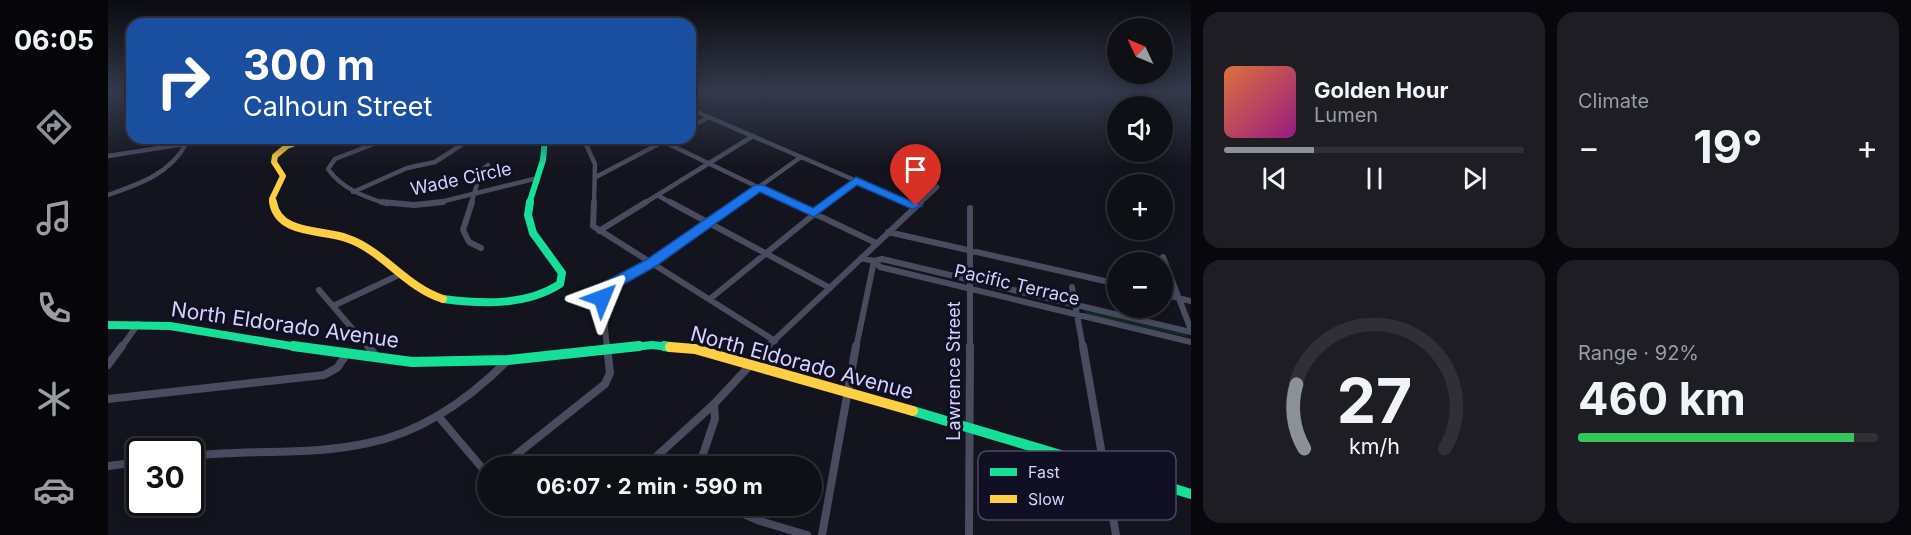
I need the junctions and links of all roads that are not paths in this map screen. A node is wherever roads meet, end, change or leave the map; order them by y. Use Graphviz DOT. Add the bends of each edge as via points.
graph roads {
  1 [pos="709,117"];
  2 [pos="696,124"];
  3 [pos="753,136"];
  4 [pos="186,144"];
  5 [pos="295,144"];
  6 [pos="375,144"];
  7 [pos="463,144"];
  8 [pos="545,144"];
  9 [pos="586,144"];
  10 [pos="659,144"];
  11 [pos="667,144"];
  12 [pos="108,156"];
  13 [pos="801,157"];
  14 [pos="709,163"];
  15 [pos="488,165"];
  16 [pos="596,177"];
  17 [pos="538,178"];
  18 [pos="856,180"];
  19 [pos="759,187"];
  20 [pos="937,187"];
  21 [pos="353,192"];
  22 [pos="476,193"];
  23 [pos="108,195"];
  24 [pos="657,195"];
  25 [pos="916,206"];
  26 [pos="970,208"];
  27 [pos="814,213"];
  28 [pos="709,222"];
  29 [pos="599,231"];
  30 [pos="888,232"];
  31 [pos="876,243"];
  32 [pos="482,248"];
  33 [pos="970,251"];
  34 [pos="767,253"];
  35 [pos="861,258"];
  36 [pos="874,261"];
  37 [pos="651,263"];
  38 [pos="402,274"];
  39 [pos="970,280"];
  40 [pos="1173,281"];
  41 [pos="1107,282"];
  42 [pos="1072,287"];
  43 [pos="830,288"];
  44 [pos="969,289"];
  45 [pos="319,290"];
  46 [pos="1173,296"];
  47 [pos="1180,298"];
  48 [pos="710,299"];
  49 [pos="1191,301"];
  50 [pos="1075,304"];
  51 [pos="333,306"];
  52 [pos="1077,315"];
  53 [pos="138,324"];
  54 [pos="108,325"];
  55 [pos="1191,331"];
  56 [pos="775,341"];
  57 [pos="1191,342"];
  58 [pos="608,351"];
  59 [pos="346,355"];
  60 [pos="378,358"];
  61 [pos="508,360"];
  62 [pos="750,363"];
  63 [pos="108,365"];
  64 [pos="847,391"];
  65 [pos="108,399"];
  66 [pos="714,404"];
  67 [pos="438,416"];
  68 [pos="969,429"];
  69 [pos="1044,451"];
  70 [pos="1102,451"];
  71 [pos="204,454"];
  72 [pos="515,456"];
  73 [pos="657,456"];
  74 [pos="702,456"];
  75 [pos="477,460"];
  76 [pos="126,464"];
  77 [pos="108,466"];
  78 [pos="1176,490"];
  79 [pos="1191,494"];
  80 [pos="748,516"];
  81 [pos="1114,520"];
  82 [pos="807,535"];
  83 [pos="822,535"];
  84 [pos="969,535"];
  85 [pos="1116,535"];
  1 -- 2 [label="street"];
  1 -- 3 [label="street"];
  3 -- 13 [label="street"];
  3 -- 14 [label="street"];
  4 -- 12 [label="street"];
  4 -- 23 [label="street" via="164,170"];
  5 -- 38 [label="street" via="280,151 274,162 283,176 273,194 274,212 291,225 347,237 374,249"];
  6 -- 21 [label="street, Wade Circle" via="330,164 330,173"];
  7 -- 21 [label="street" via="435,162 407,168"];
  8 -- 17 [label="street" via="546,161"];
  9 -- 16 [label="street"];
  10 -- 16 [label="street"];
  11 -- 14 [label="street"];
  13 -- 18 [label="street"];
  13 -- 19 [label="street"];
  14 -- 19 [label="street"];
  14 -- 24 [label="street"];
  15 -- 22 [label="street" via="481,171"];
  16 -- 29 [label="street" via="592,222"];
  17 -- 22 [label="street, Wade Circle"];
  17 -- 38 [label="street" via="529,219 534,233 562,273 560,284 548,292 525,297 459,302 423,293"];
  18 -- 25 [label="street"];
  18 -- 27 [label="street"];
  19 -- 27 [label="street"];
  19 -- 28 [label="street"];
  20 -- 25 [label="street"];
  21 -- 22 [label="street, Wade Circle" via="377,202 404,206 428,205"];
  22 -- 32 [label="street" via="463,230 470,242"];
  24 -- 28 [label="street"];
  24 -- 29 [label="street"];
  25 -- 30 [label="street"];
  26 -- 33 [label="street, Lawrence Street"];
  27 -- 31 [label="street"];
  27 -- 34 [label="street"];
  28 -- 34 [label="street"];
  28 -- 37 [label="street"];
  29 -- 37 [label="street"];
  30 -- 31 [label="street"];
  30 -- 33 [label="street"];
  31 -- 35 [label="street"];
  33 -- 39 [label="street, Lawrence Street"];
  33 -- 41 [label="street"];
  34 -- 43 [label="street"];
  34 -- 48 [label="street"];
  35 -- 36 [label="street, Pacific Terrace"];
  35 -- 43 [label="street"];
  36 -- 39 [label="street, Pacific Terrace" via="882,259"];
  36 -- 44 [label="street, Pacific Terrace" via="880,267"];
  36 -- 64 [label="street"];
  37 -- 48 [label="street"];
  37 -- 58 [label="street" via="605,288 602,298"];
  38 -- 51 [label="street"];
  39 -- 44 [label="street, Lawrence Street"];
  39 -- 50 [label="street, Pacific Terrace"];
  40 -- 47 [label="street"];
  42 -- 50 [label="street"];
  43 -- 56 [label="street"];
  44 -- 52 [label="street, Pacific Terrace"];
  44 -- 68 [label="street, Lawrence Street"];
  45 -- 51 [label="street"];
  46 -- 47 [label="street"];
  47 -- 49 [label="street"];
  47 -- 55 [label="street"];
  48 -- 56 [label="street"];
  50 -- 52 [label="street"];
  50 -- 55 [label="street, Pacific Terrace"];
  51 -- 60 [label="street"];
  52 -- 57 [label="street, Pacific Terrace"];
  52 -- 70 [label="street"];
  53 -- 54 [label="street, North Eldorado Avenue"];
  53 -- 59 [label="street, North Eldorado Avenue" via="263,339"];
  53 -- 63 [label="street"];
  56 -- 62 [label="street"];
  58 -- 61 [label="street, North Eldorado Avenue"];
  58 -- 62 [label="street, North Eldorado Avenue" via="652,345 695,349"];
  58 -- 72 [label="street" via="610,373 605,384"];
  59 -- 60 [label="street, North Eldorado Avenue"];
  59 -- 65 [label="street" via="337,368 324,375"];
  60 -- 61 [label="street, North Eldorado Avenue" via="412,362"];
  61 -- 67 [label="street" via="491,379"];
  62 -- 64 [label="street, North Eldorado Avenue"];
  62 -- 66 [label="street"];
  64 -- 68 [label="street, North Eldorado Avenue"];
  64 -- 83 [label="street"];
  66 -- 73 [label="street"];
  66 -- 74 [label="street" via="715,419"];
  67 -- 71 [label="street" via="394,435 348,446"];
  67 -- 75 [label="street"];
  68 -- 69 [label="street, North Eldorado Avenue"];
  68 -- 84 [label="street, Lawrence Street"];
  76 -- 77 [label="street"];
  78 -- 79 [label="street, North Eldorado Avenue"];
  80 -- 82 [label="street"];
  81 -- 85 [label="street"];
}
